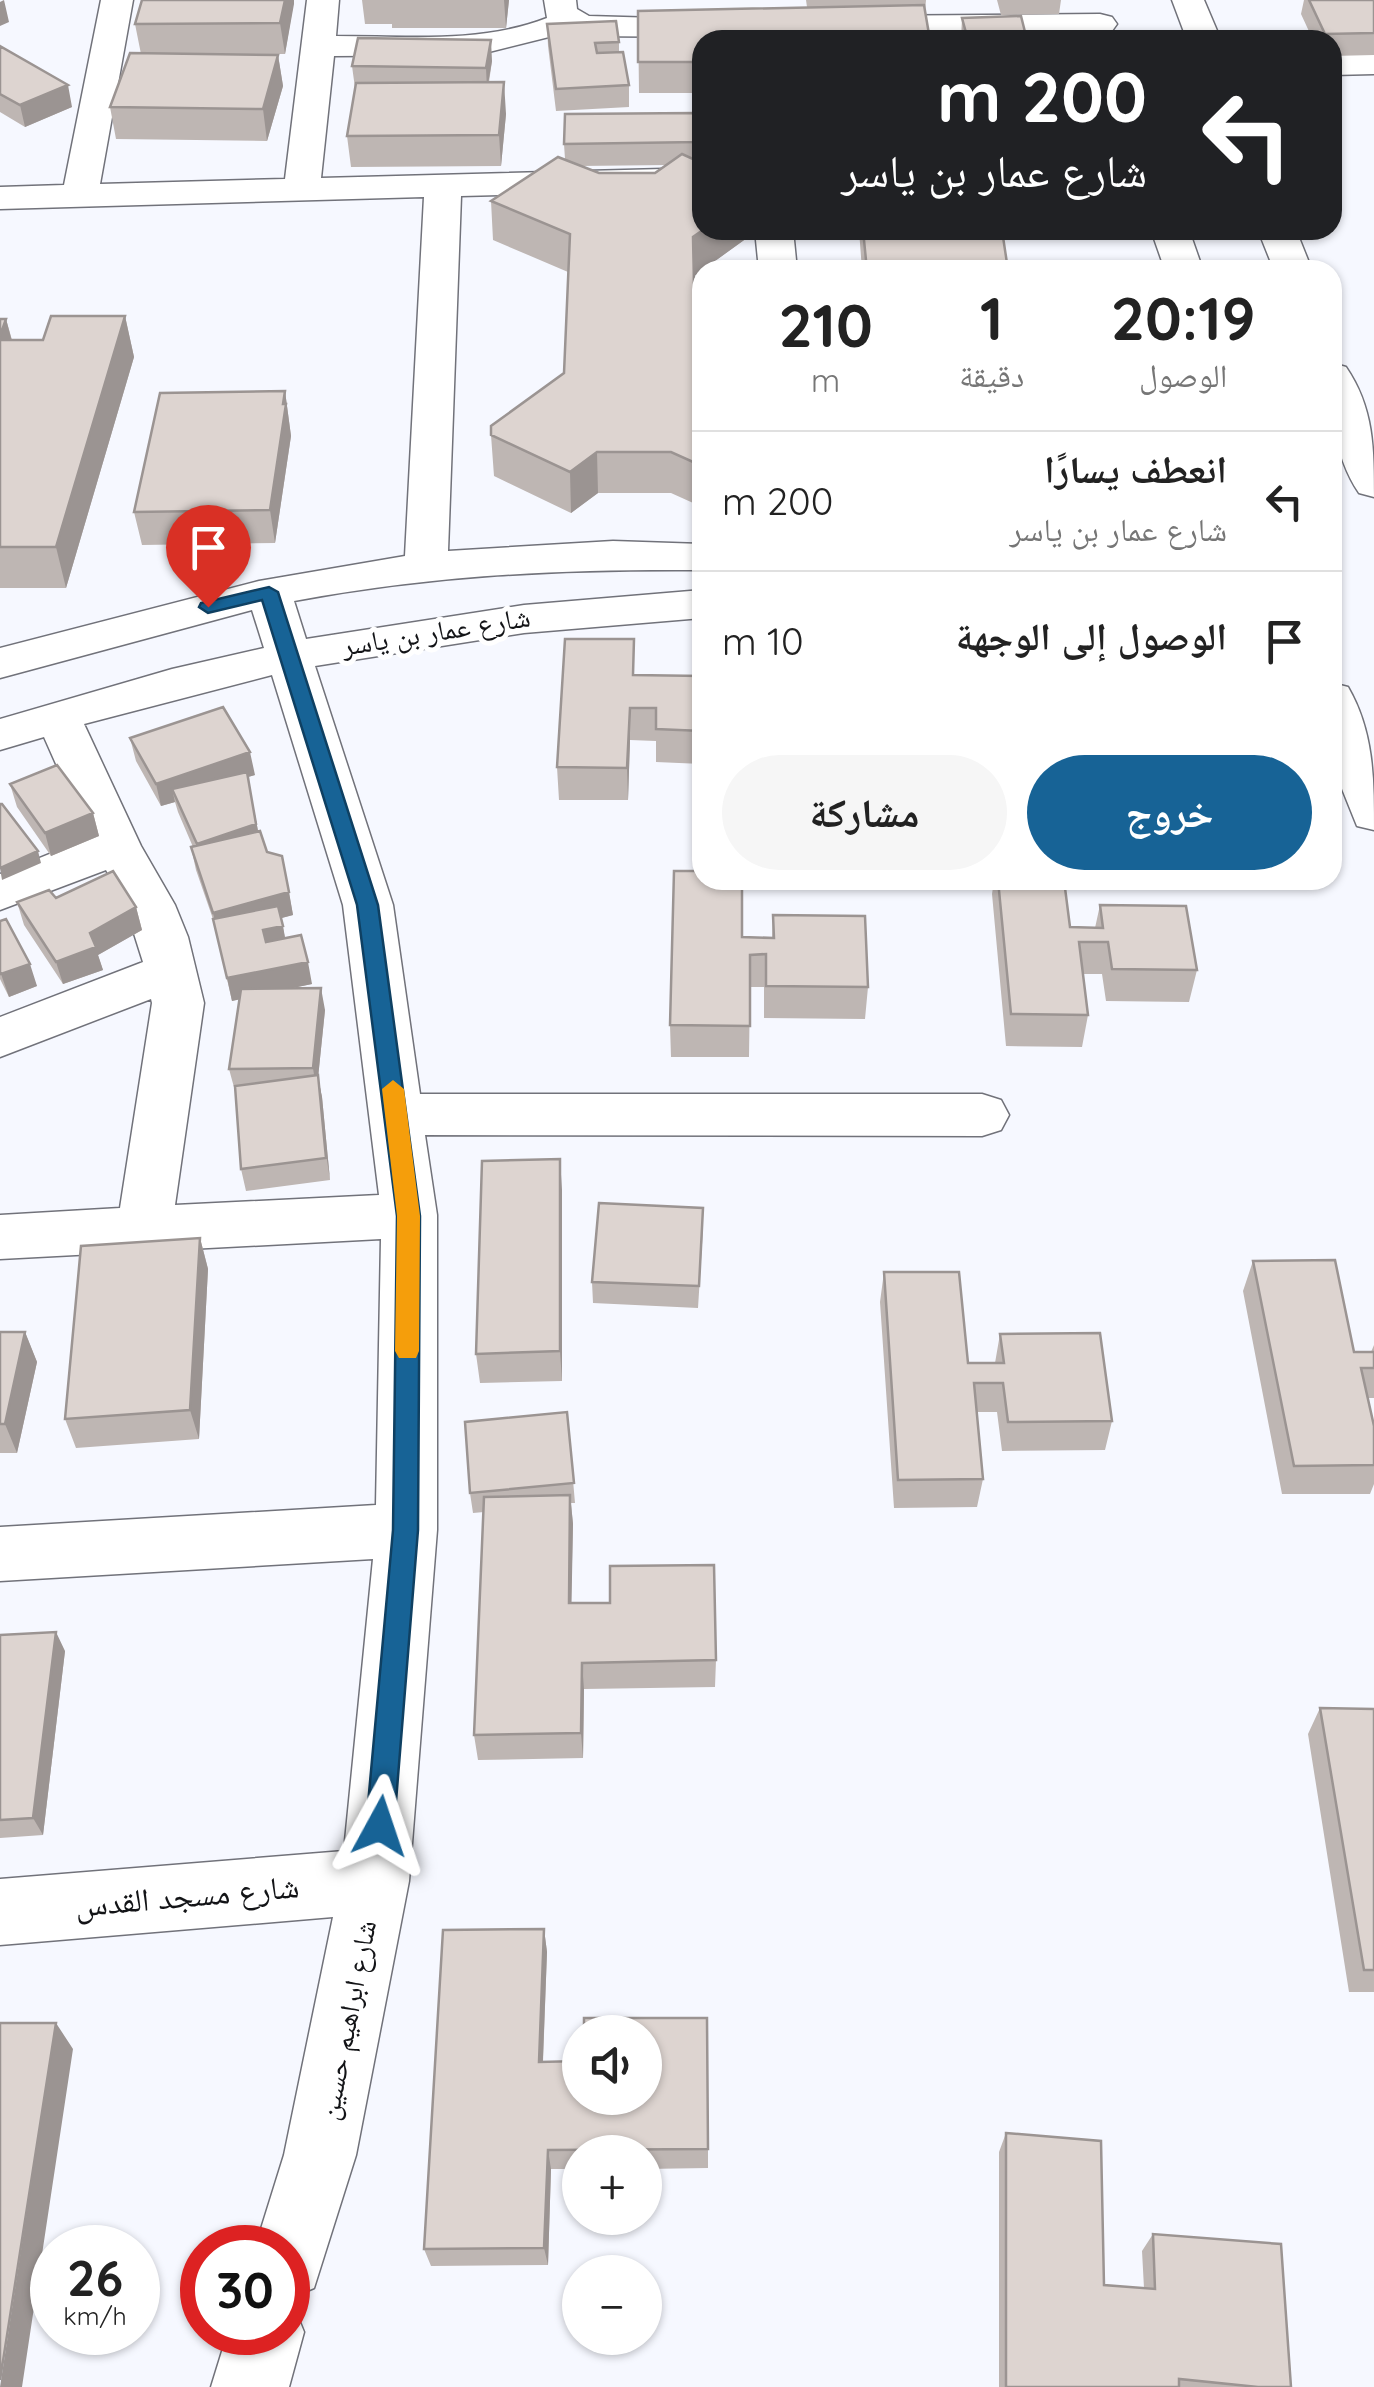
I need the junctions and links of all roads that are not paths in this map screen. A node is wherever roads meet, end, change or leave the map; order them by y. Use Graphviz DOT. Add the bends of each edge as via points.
graph roads {
  1 [pos="117,0"];
  2 [pos="323,0"];
  3 [pos="1188,0"];
  4 [pos="564,11"];
  5 [pos="1099,21"];
  6 [pos="818,26"];
  7 [pos="745,27"];
  8 [pos="1200,30"];
  9 [pos="318,46"];
  10 [pos="1374,64"];
  11 [pos="1342,65"];
  12 [pos="692,179"];
  13 [pos="442,186"];
  14 [pos="302,190"];
  15 [pos="80,196"];
  16 [pos="0,198"];
  17 [pos="1342,401"];
  18 [pos="1374,483"];
  19 [pos="692,558"];
  20 [pos="426,567"];
  21 [pos="269,592"];
  22 [pos="692,604"];
  23 [pos="290,655"];
  24 [pos="0,663"];
  25 [pos="57,716"];
  26 [pos="1342,726"];
  27 [pos="0,735"];
  28 [pos="1374,814"];
  29 [pos="117,846"];
  30 [pos="0,892"];
  31 [pos="172,970"];
  32 [pos="0,1038"];
  33 [pos="397,1114"];
  34 [pos="982,1114"];
  35 [pos="409,1216"];
  36 [pos="144,1230"];
  37 [pos="0,1238"];
  38 [pos="406,1530"];
  39 [pos="0,1554"];
  40 [pos="375,1881"];
  41 [pos="0,1912"];
  42 [pos="299,2225"];
  43 [pos="259,2355"];
  44 [pos="250,2387"];
  1 -- 15 [label="street"];
  2 -- 9 [label="street"];
  3 -- 8 [label="street"];
  4 -- 7 [label="street" via="601,28"];
  4 -- 9 [label="street" via="524,38 496,43"];
  5 -- 6 [label="street"];
  9 -- 14 [label="street"];
  10 -- 11 [label="street"];
  12 -- 13 [label="street"];
  13 -- 14 [label="street"];
  13 -- 20 [label="street"];
  14 -- 15 [label="street"];
  15 -- 16 [label="street"];
  17 -- 18 [label="street"];
  19 -- 20 [label="street, شارع عمار بن ياسر" via="554,557"];
  20 -- 21 [label="street, شارع عمار بن ياسر"];
  21 -- 23 [label="street, شارع ابراهيم حسين"];
  21 -- 24 [label="street, شارع عمار بن ياسر"];
  22 -- 23 [label="street, شارع عمار بن ياسر" via="506,619"];
  23 -- 25 [label="street, شارع عمار بن ياسر"];
  23 -- 33 [label="street, شارع ابراهيم حسين" via="368,905"];
  25 -- 27 [label="street, شارع عمار بن ياسر"];
  25 -- 29 [label="street"];
  26 -- 28 [label="street"];
  29 -- 30 [label="street"];
  29 -- 31 [label="street" via="150,905"];
  31 -- 32 [label="street"];
  31 -- 36 [label="street" via="178,1003"];
  33 -- 34 [label="street"];
  33 -- 35 [label="street, شارع ابراهيم حسين"];
  35 -- 36 [label="street"];
  35 -- 38 [label="street, شارع ابراهيم حسين"];
  36 -- 37 [label="street"];
  38 -- 39 [label="street"];
  38 -- 40 [label="street, شارع ابراهيم حسين"];
  40 -- 41 [label="street, شارع مسجد القدس"];
  40 -- 42 [label="street, شارع ابراهيم حسين" via="320,2156"];
  43 -- 44 [label="street"];
}
